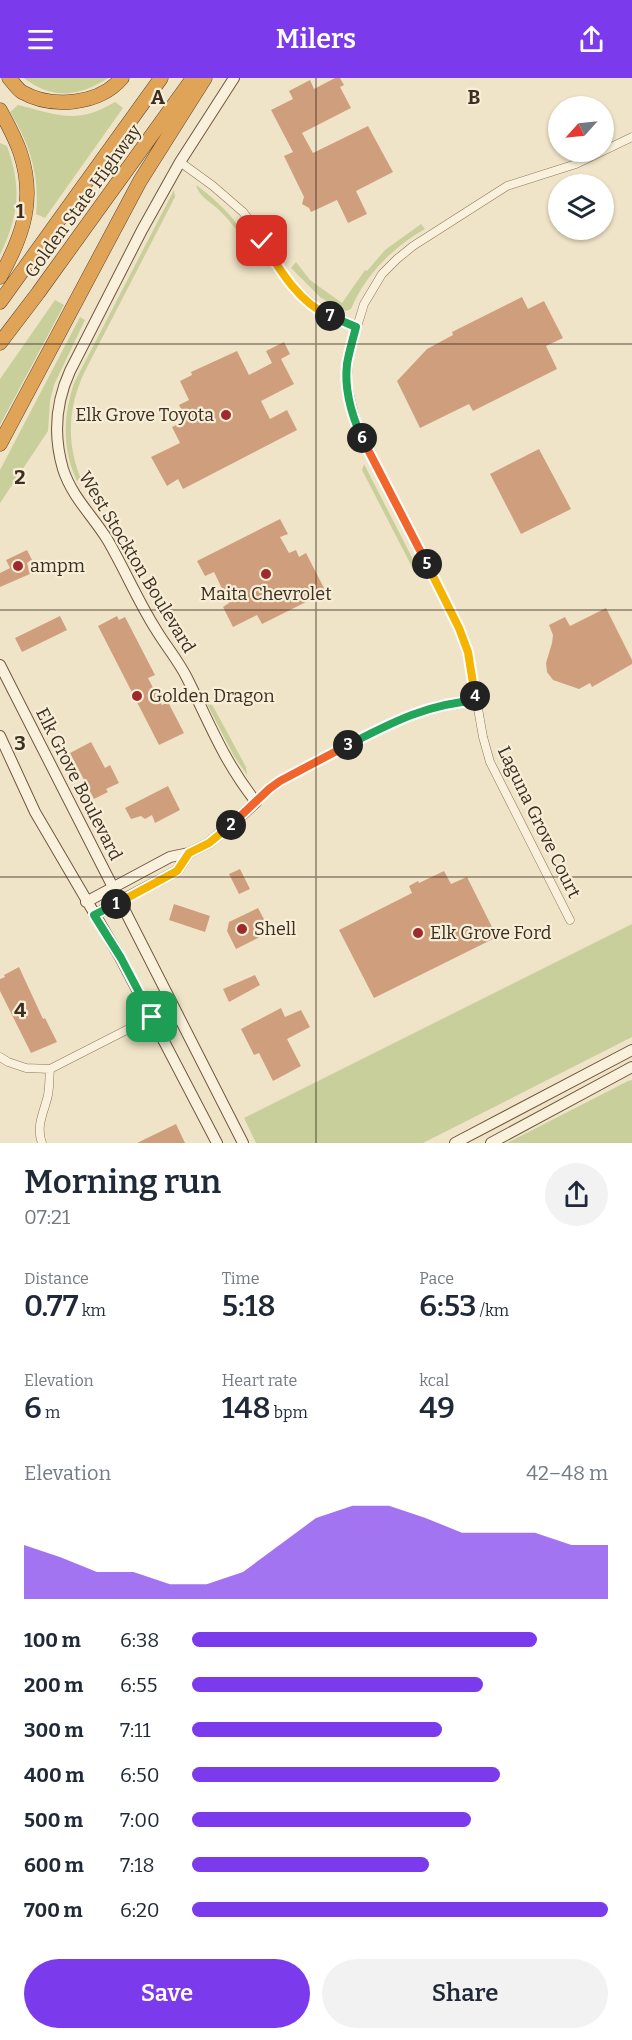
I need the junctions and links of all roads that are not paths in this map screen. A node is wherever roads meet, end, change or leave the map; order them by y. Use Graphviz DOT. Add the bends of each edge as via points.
graph roads {
  1 [pos="9,78"];
  2 [pos="122,78"];
  3 [pos="161,78"];
  4 [pos="193,78"];
  5 [pos="205,78"];
  6 [pos="234,78"];
  7 [pos="0,110"];
  8 [pos="632,138"];
  9 [pos="180,162"];
  10 [pos="0,277"];
  11 [pos="0,302"];
  12 [pos="356,327"];
  13 [pos="0,343"];
  14 [pos="0,444"];
  15 [pos="0,665"];
  16 [pos="476,701"];
  17 [pos="0,736"];
  18 [pos="255,802"];
  19 [pos="189,853"];
  20 [pos="112,886"];
  21 [pos="86,902"];
  22 [pos="121,902"];
  23 [pos="94,915"];
  24 [pos="570,920"];
  25 [pos="152,1017"];
  26 [pos="632,1050"];
  27 [pos="0,1057"];
  28 [pos="632,1067"];
  29 [pos="50,1069"];
  30 [pos="42,1143"];
  31 [pos="217,1143"];
  32 [pos="243,1143"];
  33 [pos="455,1143"];
  34 [pos="491,1143"];
  1 -- 2 [label="highway" via="21,91 47,100 72,102 97,97"];
  3 -- 11 [label="highway, Golden State Highway"];
  4 -- 13 [label="highway, Golden State Highway"];
  5 -- 14 [label="highway" via="140,181"];
  6 -- 9 [label="street, West Stockton Boulevard"];
  7 -- 10 [label="highway" via="20,150 28,203 20,238"];
  8 -- 12 [label="street, Laguna Grove Court" via="592,158 507,186 413,246 382,274"];
  9 -- 12 [label="street" via="243,212 281,272 302,295 324,314"];
  9 -- 18 [label="street, West Stockton Boulevard" via="64,384 56,419 58,444 72,491 106,538 186,676 220,748"];
  12 -- 16 [label="street, Laguna Grove Court" via="347,366 357,426 459,628 470,660"];
  15 -- 20 [label="street, Elk Grove Boulevard"];
  16 -- 18 [label="street" via="403,717 301,769"];
  16 -- 24 [label="street, Laguna Grove Court" via="495,773"];
  17 -- 21 [label="street" via="34,812"];
  18 -- 19 [label="street" via="219,835"];
  19 -- 20 [label="street" via="170,857"];
  19 -- 22 [label="street" via="177,871"];
  20 -- 21 [label="street"];
  20 -- 22 [label="street, Elk Grove Boulevard"];
  21 -- 23 [label="street"];
  22 -- 23 [label="street"];
  22 -- 32 [label="street, Elk Grove Boulevard"];
  23 -- 25 [label="street"];
  25 -- 29 [label="street"];
  25 -- 31 [label="street"];
  26 -- 33 [label="street"];
  27 -- 29 [label="street" via="26,1068"];
  28 -- 34 [label="street"];
  29 -- 30 [label="street" via="48,1097 40,1116"];
}
